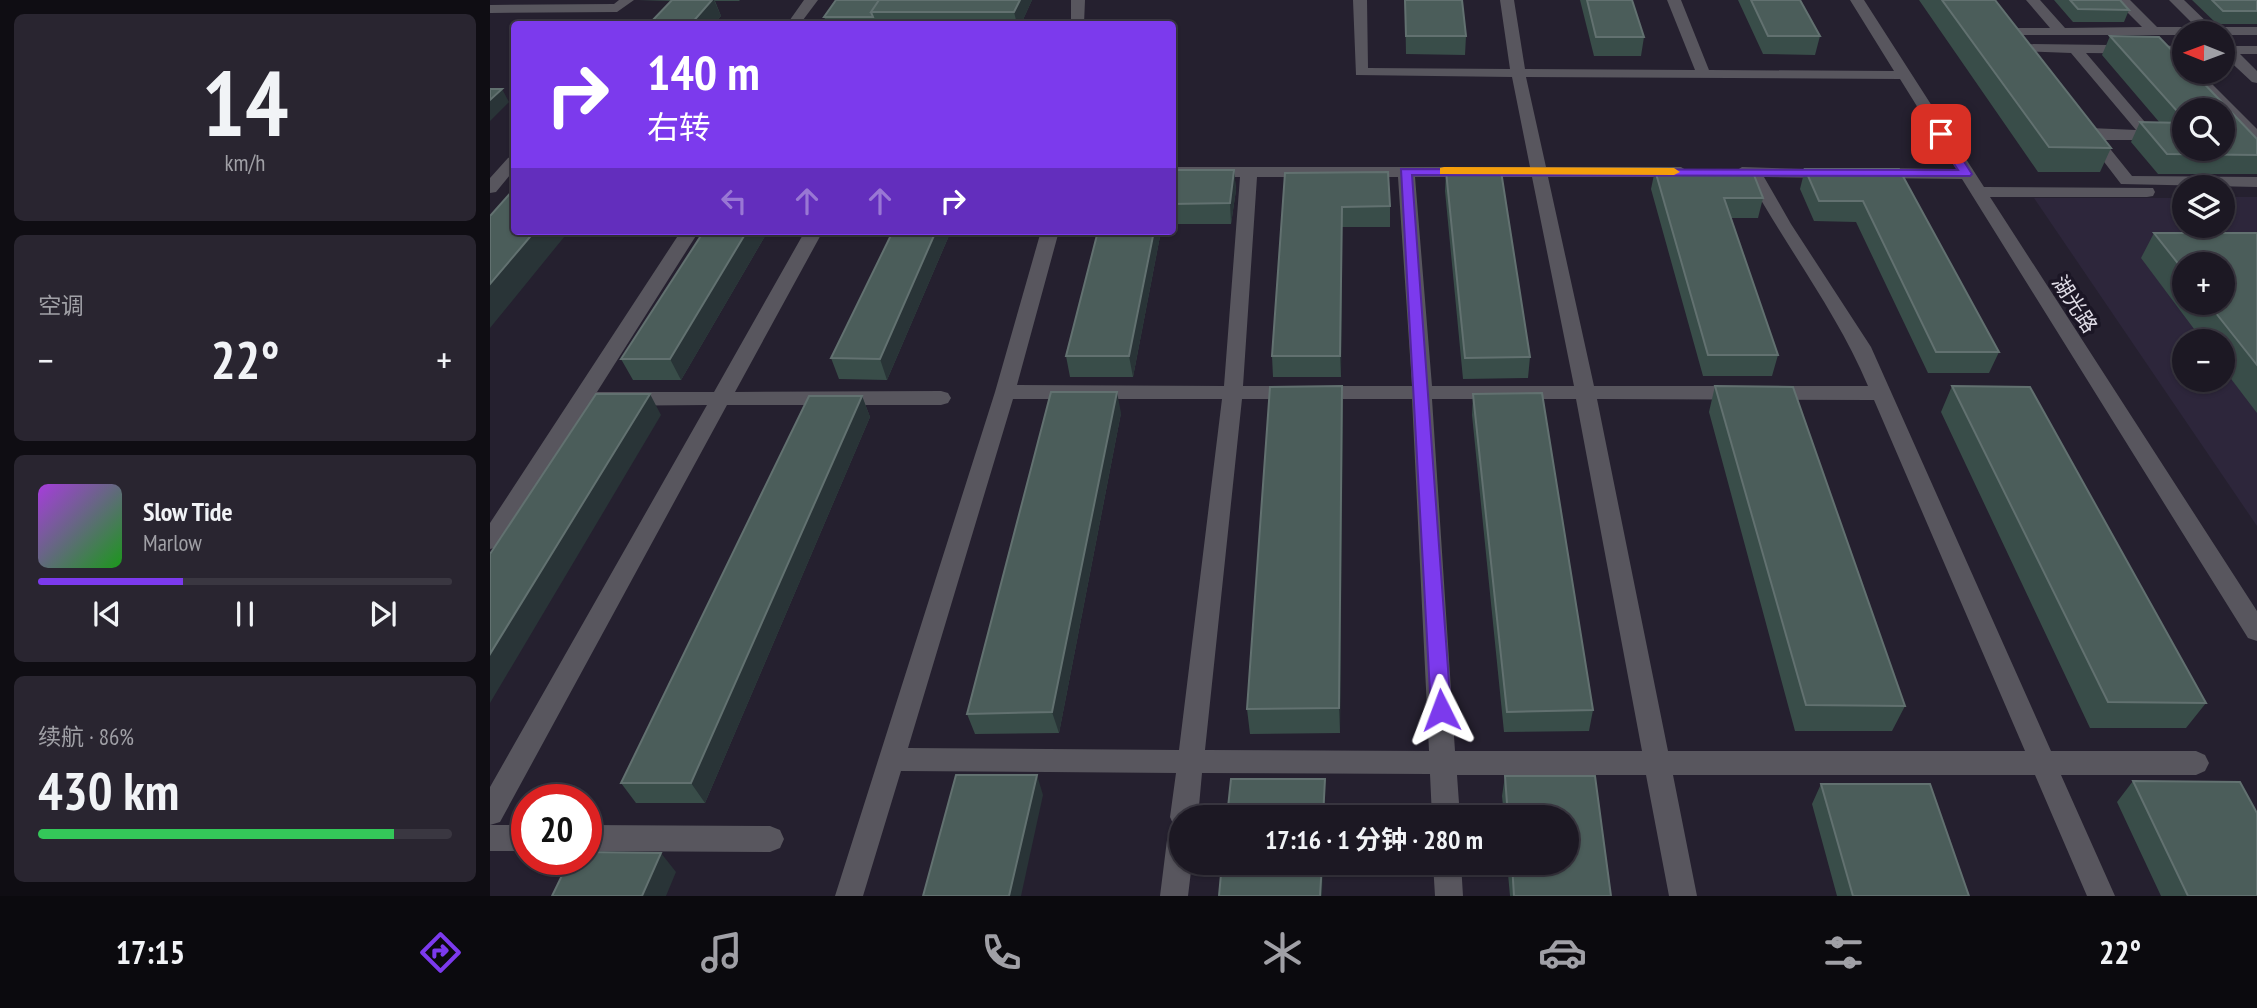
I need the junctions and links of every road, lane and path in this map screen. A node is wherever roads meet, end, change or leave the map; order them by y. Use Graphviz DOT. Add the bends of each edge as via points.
graph roads {
  1 [pos="627,0"];
  2 [pos="811,0"];
  3 [pos="1078,0"];
  4 [pos="1360,0"];
  5 [pos="1507,0"];
  6 [pos="1674,0"];
  7 [pos="1857,0"];
  8 [pos="2034,0"];
  9 [pos="2122,0"];
  10 [pos="2176,0"];
  11 [pos="490,9"];
  12 [pos="795,21"];
  13 [pos="1078,21"];
  14 [pos="2198,21"];
  15 [pos="2153,31"];
  16 [pos="2172,31"];
  17 [pos="2235,31"];
  18 [pos="2257,31"];
  19 [pos="2060,32"];
  20 [pos="2024,48"];
  21 [pos="2075,49"];
  22 [pos="2172,50"];
  23 [pos="2235,50"];
  24 [pos="2257,50"];
  25 [pos="2235,59"];
  26 [pos="2041,70"];
  27 [pos="1518,72"];
  28 [pos="1703,72"];
  29 [pos="1903,75"];
  30 [pos="2257,79"];
  31 [pos="2204,84"];
  32 [pos="2256,136"];
  33 [pos="490,159"];
  34 [pos="511,160"];
  35 [pos="511,164"];
  36 [pos="1406,171"];
  37 [pos="1536,171"];
  38 [pos="1176,172"];
  39 [pos="1249,172"];
  40 [pos="1699,172"];
  41 [pos="1726,172"];
  42 [pos="1753,172"];
  43 [pos="1966,174"];
  44 [pos="2257,182"];
  45 [pos="490,188"];
  46 [pos="1977,192"];
  47 [pos="2172,192"];
  48 [pos="2235,192"];
  49 [pos="2257,192"];
  50 [pos="687,235"];
  51 [pos="812,235"];
  52 [pos="1049,235"];
  53 [pos="1233,392"];
  54 [pos="1422,392"];
  55 [pos="1585,392"];
  56 [pos="1004,393"];
  57 [pos="1881,393"];
  58 [pos="721,398"];
  59 [pos="941,398"];
  60 [pos="583,399"];
  61 [pos="490,541"];
  62 [pos="2257,631"];
  63 [pos="891,759"];
  64 [pos="1191,761"];
  65 [pos="2196,762"];
  66 [pos="1444,763"];
  67 [pos="1658,763"];
  68 [pos="2043,763"];
  69 [pos="1186,805"];
  70 [pos="1446,805"];
  71 [pos="490,813"];
  72 [pos="490,838"];
  73 [pos="511,838"];
  74 [pos="602,838"];
  75 [pos="770,839"];
  76 [pos="1177,875"];
  77 [pos="1447,875"];
  78 [pos="849,896"];
  79 [pos="1174,896"];
  80 [pos="1448,896"];
  81 [pos="1683,896"];
  82 [pos="2101,896"];
  1 -- 11 [label="street" via="617,8"];
  2 -- 12 [label="street"];
  3 -- 13 [label="street"];
  4 -- 27 [label="street" via="1361,72"];
  5 -- 27 [label="street"];
  6 -- 28 [label="street"];
  7 -- 29 [label="street, 湖光路"];
  8 -- 19 [label="street"];
  9 -- 15 [label="street"];
  10 -- 14 [label="street"];
  15 -- 16 [label="street"];
  15 -- 19 [label="street"];
  17 -- 18 [label="street"];
  19 -- 20 [label="street" via="2008,26"];
  20 -- 21 [label="street"];
  20 -- 26 [label="street"];
  21 -- 22 [label="street"];
  21 -- 44 [label="street" via="2148,135 2087,130 2127,181"];
  23 -- 24 [label="street"];
  25 -- 30 [label="street"];
  27 -- 28 [label="street"];
  27 -- 37 [label="street"];
  28 -- 29 [label="street"];
  29 -- 43 [label="street, 湖光路"];
  31 -- 32 [label="street"];
  33 -- 34 [label="street"];
  35 -- 45 [label="street"];
  36 -- 37 [label="street"];
  36 -- 39 [label="street"];
  36 -- 54 [label="street"];
  37 -- 40 [label="street"];
  37 -- 55 [label="street"];
  38 -- 39 [label="street"];
  39 -- 53 [label="street"];
  41 -- 42 [label="street"];
  42 -- 43 [label="street"];
  42 -- 57 [label="street" via="1861,347"];
  43 -- 46 [label="street, 湖光路"];
  46 -- 47 [label="street"];
  46 -- 62 [label="street, 湖光路"];
  48 -- 49 [label="street"];
  50 -- 60 [label="street"];
  51 -- 58 [label="street"];
  52 -- 56 [label="street"];
  53 -- 54 [label="street"];
  53 -- 56 [label="street"];
  53 -- 64 [label="street"];
  54 -- 55 [label="street"];
  54 -- 66 [label="street"];
  55 -- 57 [label="street"];
  55 -- 67 [label="street"];
  56 -- 63 [label="street"];
  57 -- 68 [label="street"];
  58 -- 59 [label="street"];
  58 -- 60 [label="street"];
  58 -- 71 [label="street"];
  60 -- 61 [label="street"];
  63 -- 64 [label="street"];
  63 -- 78 [label="street"];
  64 -- 66 [label="street"];
  64 -- 69 [label="street"];
  65 -- 68 [label="street"];
  66 -- 67 [label="street"];
  66 -- 70 [label="street"];
  67 -- 68 [label="street"];
  67 -- 81 [label="street"];
  68 -- 82 [label="street"];
  72 -- 73 [label="street"];
  74 -- 75 [label="street"];
  76 -- 79 [label="street"];
  77 -- 80 [label="street"];
}
